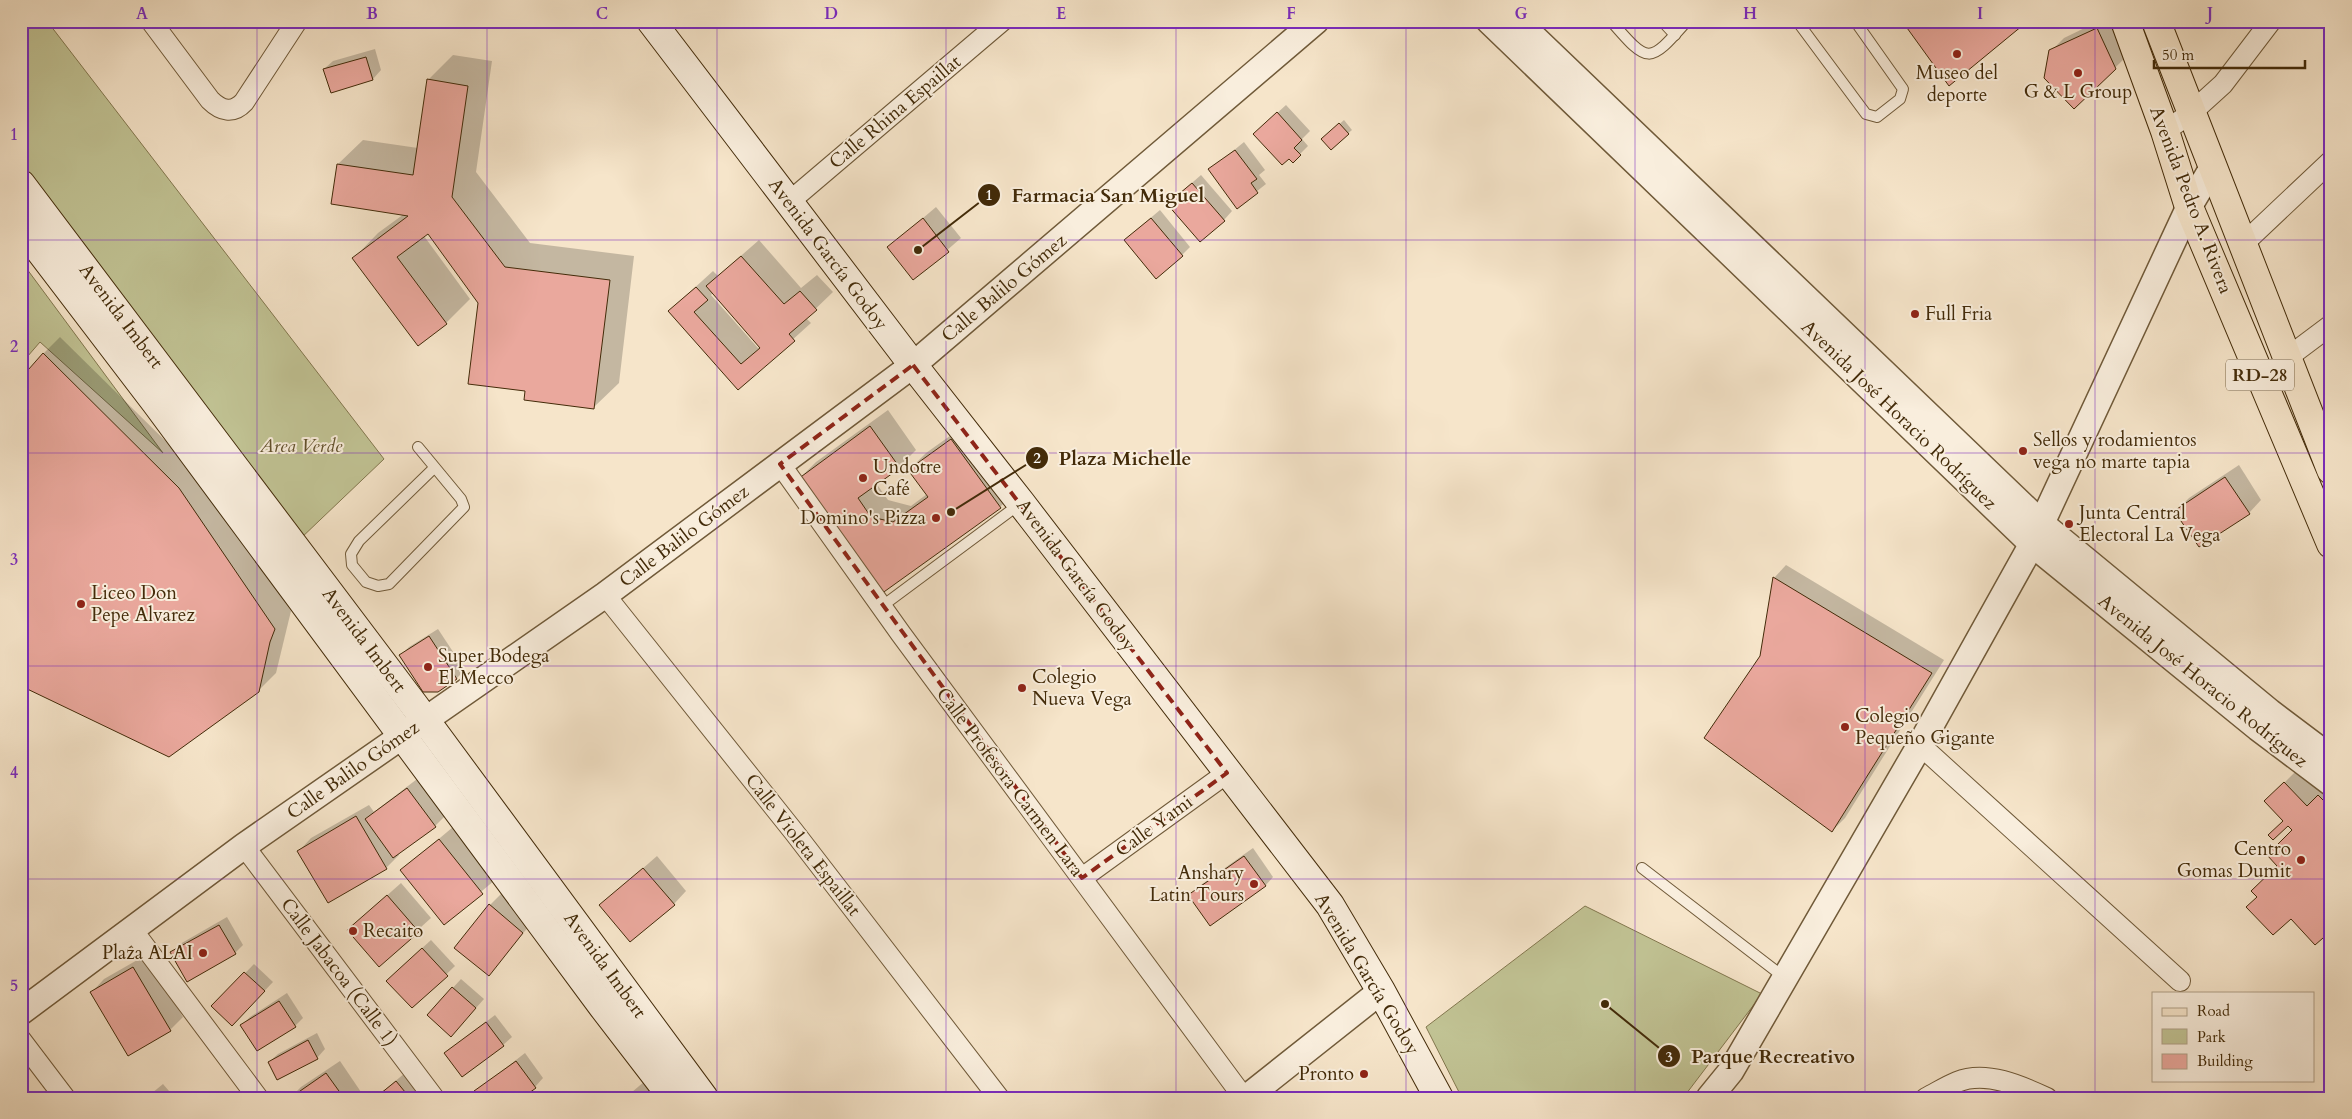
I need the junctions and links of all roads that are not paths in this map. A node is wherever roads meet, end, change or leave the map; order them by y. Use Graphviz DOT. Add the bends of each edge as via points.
graph roads {
  1 [pos="151,21"];
  2 [pos="297,21"];
  3 [pos="651,21"];
  4 [pos="1002,21"];
  5 [pos="1316,21"];
  6 [pos="1489,21"];
  7 [pos="1517,21"];
  8 [pos="1611,21"];
  9 [pos="1662,21"];
  10 [pos="1687,21"];
  11 [pos="1797,21"];
  12 [pos="1855,21"];
  13 [pos="2124,21"];
  14 [pos="2156,21"];
  15 [pos="2271,21"];
  16 [pos="1675,35"];
  17 [pos="2191,113"];
  18 [pos="2165,131"];
  19 [pos="2331,161"];
  20 [pos="2212,168"];
  21 [pos="789,202"];
  22 [pos="2189,207"];
  23 [pos="25,208"];
  24 [pos="2242,245"];
  25 [pos="2331,325"];
  26 [pos="2286,358"];
  27 [pos="913,365"];
  28 [pos="165,395"];
  29 [pos="418,448"];
  30 [pos="780,464"];
  31 [pos="434,468"];
  32 [pos="2331,470"];
  33 [pos="1021,503"];
  34 [pos="2037,534"];
  35 [pos="2331,544"];
  36 [pos="605,596"];
  37 [pos="881,606"];
  38 [pos="425,720"];
  39 [pos="402,735"];
  40 [pos="1920,745"];
  41 [pos="2331,758"];
  42 [pos="1227,773"];
  43 [pos="2331,783"];
  44 [pos="244,846"];
  45 [pos="1642,868"];
  46 [pos="1082,878"];
  47 [pos="131,928"];
  48 [pos="1786,978"];
  49 [pos="2180,981"];
  50 [pos="1380,991"];
  51 [pos="613,999"];
  52 [pos="21,1012"];
  53 [pos="21,1040"];
  54 [pos="65,1098"];
  55 [pos="258,1098"];
  56 [pos="434,1098"];
  57 [pos="673,1098"];
  58 [pos="704,1098"];
  59 [pos="999,1098"];
  60 [pos="1245,1098"];
  61 [pos="1439,1098"];
  62 [pos="1709,1098"];
  63 [pos="1926,1098"];
  64 [pos="2047,1098"];
  1 -- 2 [label="street" via="210,100 228,111 244,102"];
  3 -- 21 [label="main road, Avenida García Godoy"];
  4 -- 21 [label="street, Calle Rhina Espaillat"];
  5 -- 27 [label="street, Calle Balilo Gómez"];
  6 -- 34 [label="street, Avenida José Horacio Rodríguez"];
  7 -- 34 [label="street, Avenida José Horacio Rodríguez"];
  8 -- 16 [label="lane" via="1636,51 1648,54 1659,52"];
  9 -- 16 [label="lane"];
  10 -- 16 [label="lane"];
  11 -- 12 [label="lane" via="1866,114 1877,118 1900,99 1903,89"];
  13 -- 18 [label="main road, Avenida Pedro A. Rivera / RD-28"];
  14 -- 17 [label="main road, Avenida Pedro A. Rivera / RD-28"];
  15 -- 17 [label="street" via="2223,84"];
  17 -- 18 [label="street"];
  17 -- 20 [label="main road, Avenida Pedro A. Rivera / RD-28"];
  18 -- 22 [label="main road, Avenida Pedro A. Rivera / RD-28"];
  19 -- 24 [label="street"];
  20 -- 22 [label="street"];
  20 -- 24 [label="main road, Avenida Pedro A. Rivera / RD-28"];
  21 -- 27 [label="main road, Avenida García Godoy"];
  22 -- 34 [label="street"];
  22 -- 35 [label="main road, Avenida Pedro A. Rivera / RD-28"];
  23 -- 28 [label="main road, Avenida Imbert"];
  24 -- 26 [label="main road, Avenida Pedro A. Rivera / RD-28"];
  25 -- 26 [label="street"];
  26 -- 32 [label="main road, Avenida Pedro A. Rivera / RD-28"];
  27 -- 30 [label="street, Calle Balilo Gómez"];
  27 -- 33 [label="main road, Avenida García Godoy"];
  28 -- 38 [label="main road, Avenida Imbert"];
  28 -- 39 [label="main road, Avenida Imbert"];
  29 -- 31 [label="lane"];
  30 -- 36 [label="street, Calle Balilo Gómez"];
  30 -- 37 [label="street, Calle Profesora Carmen Lara"];
  31 -- 31 [label="lane" via="464,507 389,584 378,586 366,582 352,565 351,554 359,541"];
  33 -- 37 [label="lane"];
  33 -- 42 [label="main road, Avenida García Godoy"];
  34 -- 40 [label="street"];
  34 -- 41 [label="street, Avenida José Horacio Rodríguez"];
  34 -- 43 [label="street, Avenida José Horacio Rodríguez" via="2258,728"];
  36 -- 38 [label="street, Calle Balilo Gómez"];
  36 -- 59 [label="street, Calle Violeta Espaillat" via="794,832"];
  37 -- 46 [label="street, Calle Profesora Carmen Lara"];
  38 -- 39 [label="street, Calle Balilo Gómez"];
  38 -- 51 [label="main road, Avenida Imbert"];
  39 -- 44 [label="street, Calle Balilo Gómez"];
  39 -- 51 [label="main road, Avenida Imbert"];
  40 -- 48 [label="street"];
  40 -- 49 [label="street"];
  42 -- 46 [label="street, Calle Yami"];
  42 -- 50 [label="main road, Avenida García Godoy" via="1330,905"];
  44 -- 47 [label="street, Calle Balilo Gómez"];
  44 -- 56 [label="street, Calle Jabacoa (Calle 1)"];
  45 -- 48 [label="lane"];
  46 -- 60 [label="street, Calle Profesora Carmen Lara"];
  47 -- 52 [label="street, Calle Balilo Gómez"];
  47 -- 55 [label="street"];
  48 -- 62 [label="street" via="1731,1071"];
  50 -- 60 [label="street"];
  50 -- 61 [label="main road, Avenida García Godoy"];
  51 -- 57 [label="main road, Avenida Imbert"];
  51 -- 58 [label="main road, Avenida Imbert"];
  53 -- 54 [label="street"];
  63 -- 64 [label="street" via="1959,1081 1985,1077 2024,1087"];
}
